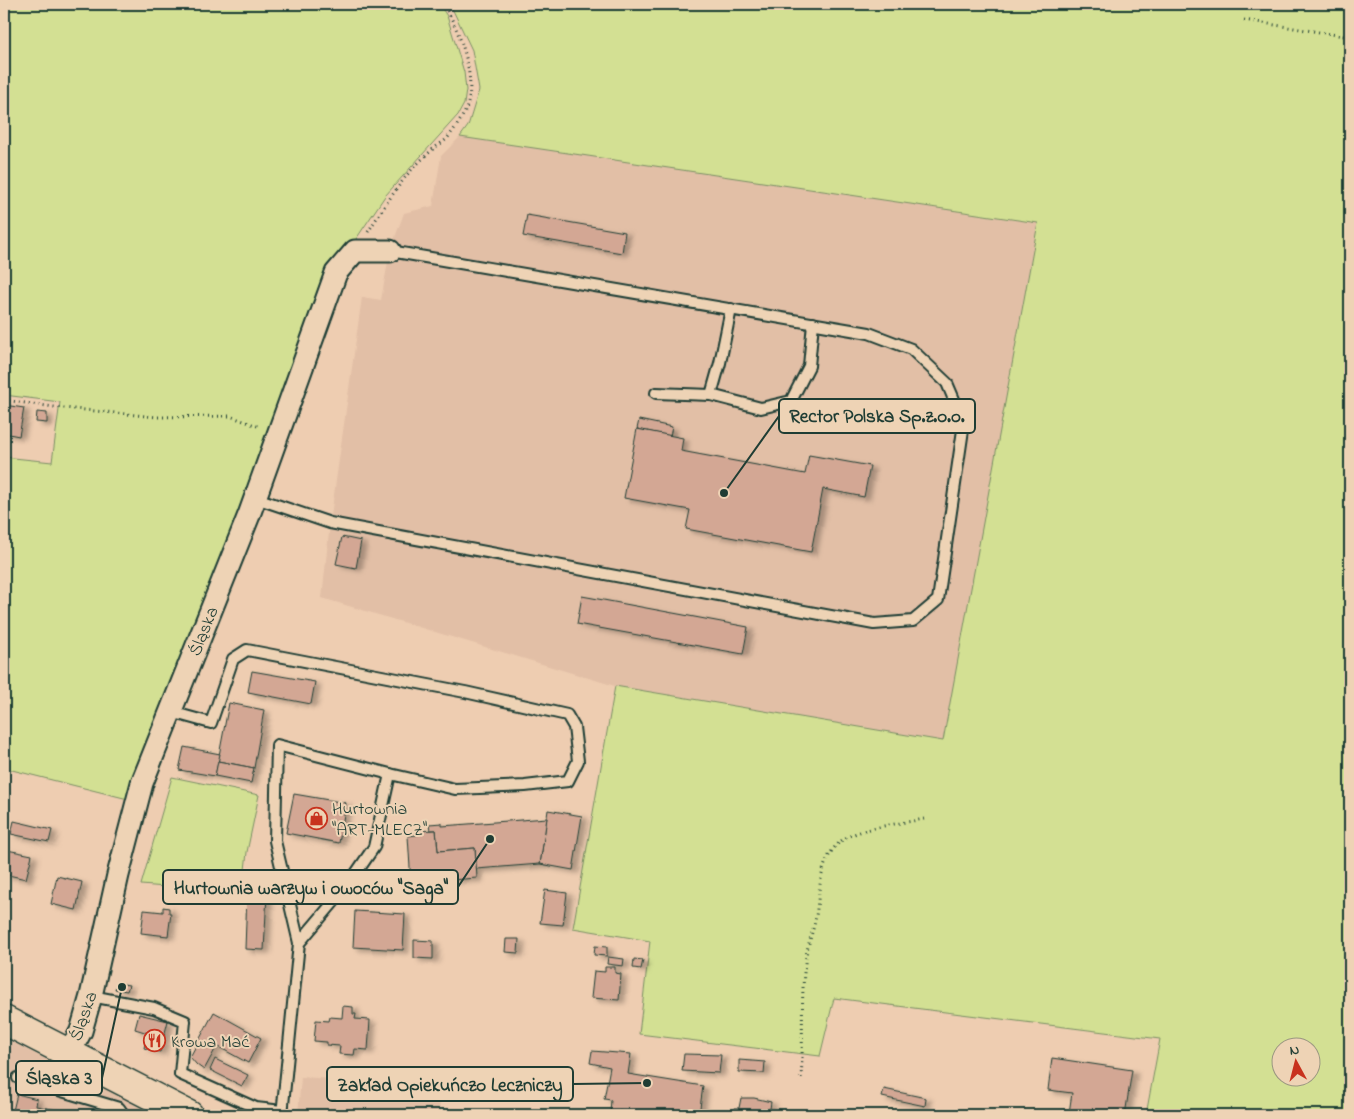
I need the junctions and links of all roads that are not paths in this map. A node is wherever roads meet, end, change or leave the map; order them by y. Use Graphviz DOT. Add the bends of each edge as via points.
graph roads {
  1 [pos="390,251"];
  2 [pos="731,309"];
  3 [pos="813,323"];
  4 [pos="656,393"];
  5 [pos="711,395"];
  6 [pos="256,498"];
  7 [pos="171,712"];
  8 [pos="390,774"];
  9 [pos="300,943"];
  10 [pos="91,996"];
  11 [pos="4,1020"];
  12 [pos="69,1054"];
  13 [pos="18,1078"];
  14 [pos="282,1113"];
  15 [pos="124,1115"];
  16 [pos="190,1115"];
  1 -- 2 [label="lane"];
  1 -- 6 [label="street, Śląska" via="355,251 336,273"];
  2 -- 3 [label="lane"];
  2 -- 5 [label="lane"];
  3 -- 5 [label="lane" via="809,366 791,401 761,408"];
  3 -- 6 [label="lane" via="869,333 911,349 947,383 964,423 938,600 912,621 874,624 414,538 330,522"];
  4 -- 5 [label="lane"];
  6 -- 7 [label="street, Śląska"];
  7 -- 8 [label="lane" via="211,723 233,659 247,650 465,692 567,716 574,727 578,762 568,781 455,788"];
  7 -- 10 [label="street, Śląska" via="142,783"];
  8 -- 9 [label="lane" via="374,847 348,885"];
  8 -- 9 [label="lane" via="277,745 274,841"];
  9 -- 14 [label="lane"];
  10 -- 12 [label="street, Śląska" via="81,1031"];
  10 -- 14 [label="lane" via="154,1008 185,1021 180,1074 256,1108"];
  11 -- 12 [label="main road, Śląska"];
  12 -- 16 [label="main road, Śląska"];
  13 -- 15 [label="lane" via="119,1108"];
}
